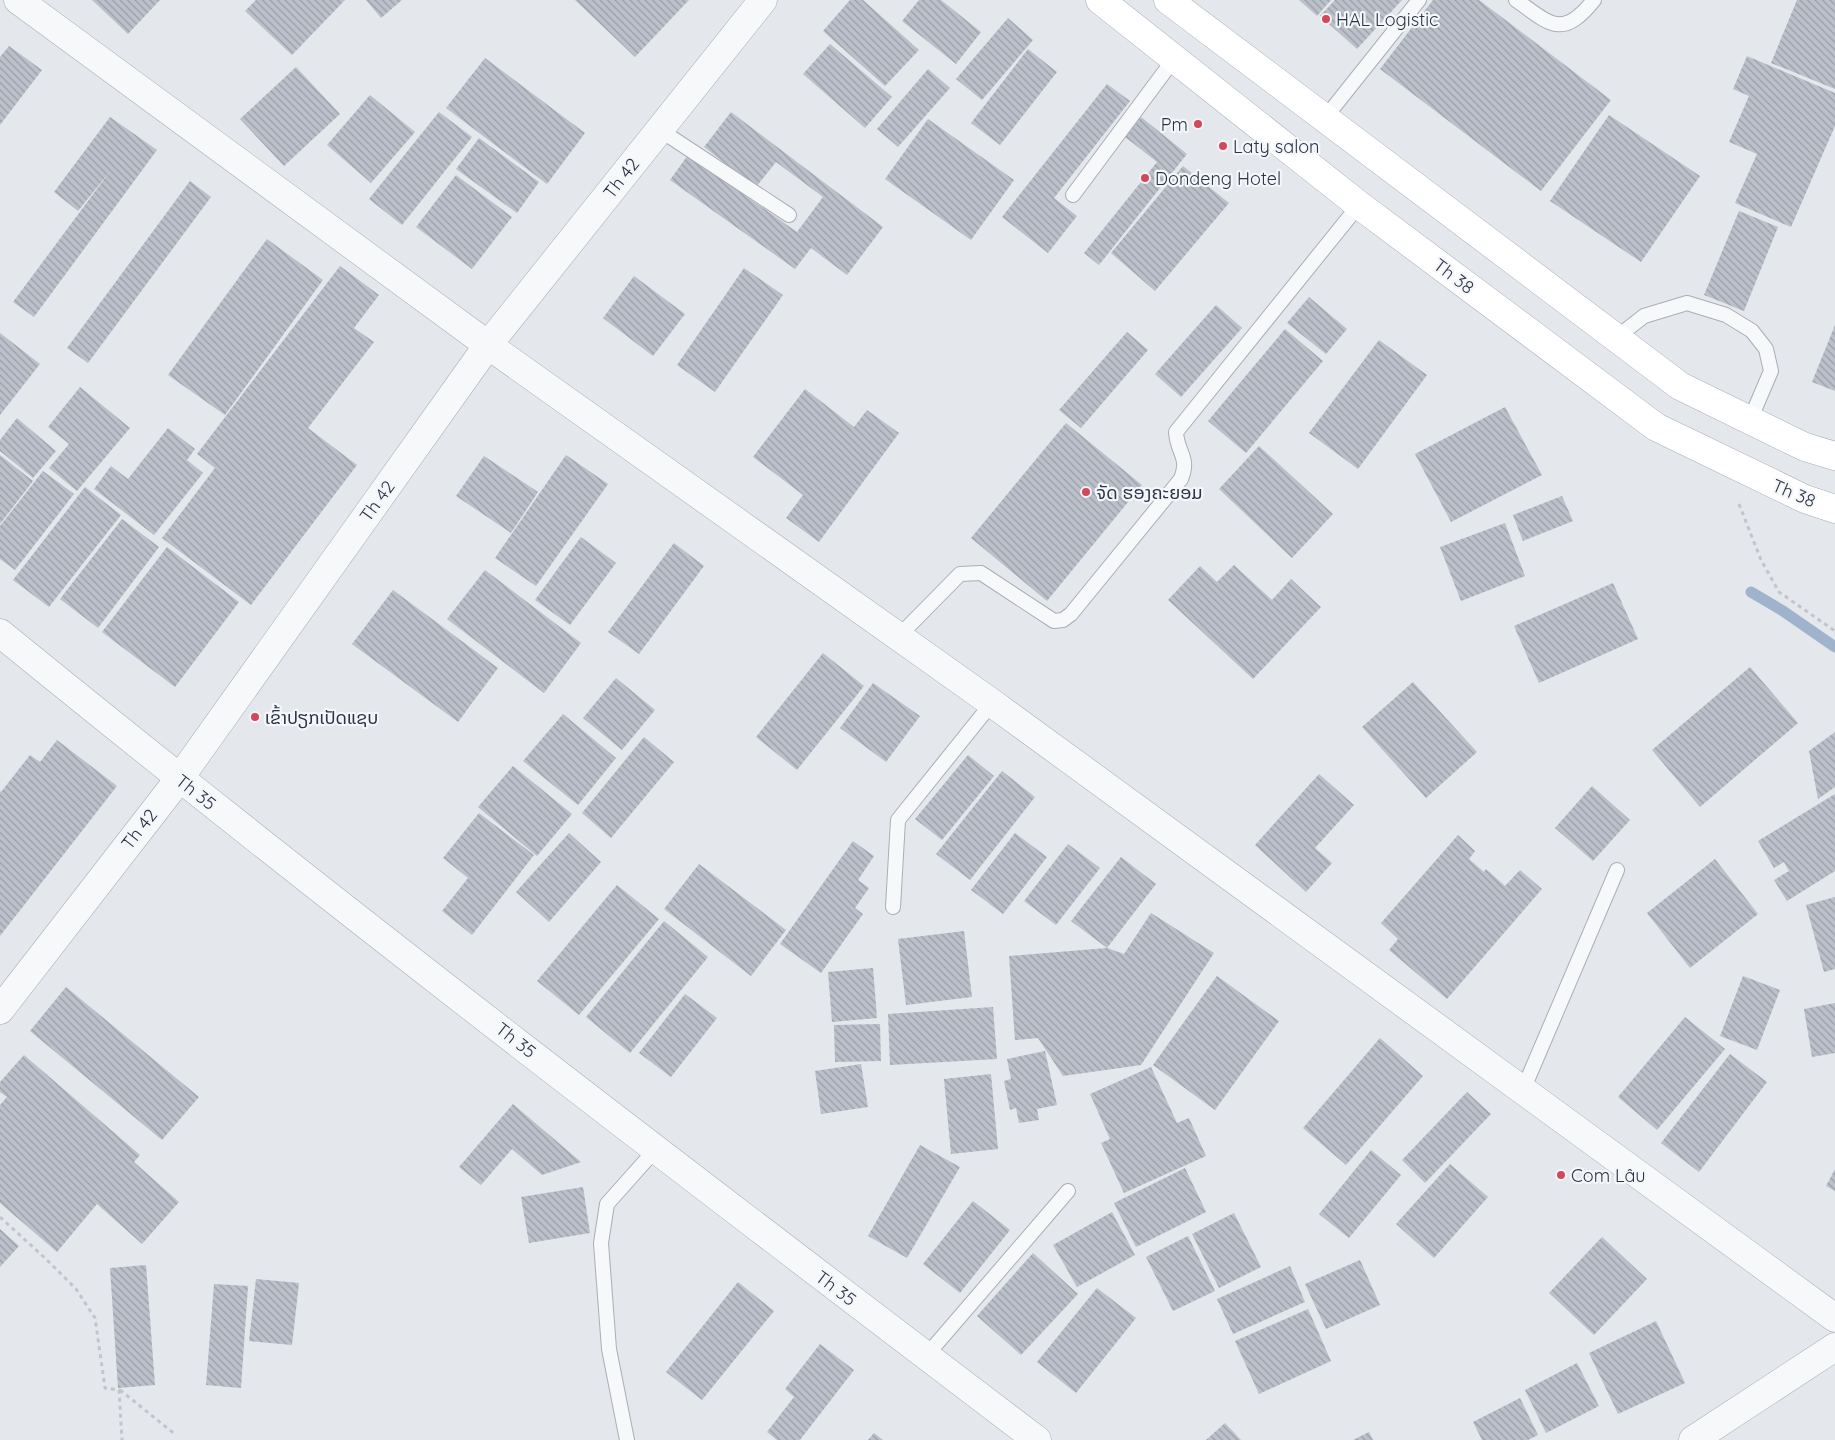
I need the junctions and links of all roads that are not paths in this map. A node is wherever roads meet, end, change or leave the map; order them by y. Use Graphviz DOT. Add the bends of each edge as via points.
graph roads {
  1 [pos="18,0"];
  2 [pos="763,0"];
  3 [pos="1100,0"];
  4 [pos="1168,0"];
  5 [pos="1419,0"];
  6 [pos="1516,0"];
  7 [pos="1594,0"];
  8 [pos="1174,59"];
  9 [pos="1325,118"];
  10 [pos="660,130"];
  11 [pos="1073,195"];
  12 [pos="1359,205"];
  13 [pos="789,215"];
  14 [pos="1616,338"];
  15 [pos="488,346"];
  16 [pos="1750,420"];
  17 [pos="1835,456"];
  18 [pos="1835,509"];
  19 [pos="0,634"];
  20 [pos="900,636"];
  21 [pos="992,703"];
  22 [pos="179,779"];
  23 [pos="1617,870"];
  24 [pos="892,907"];
  25 [pos="0,1010"];
  26 [pos="1523,1090"];
  27 [pos="656,1149"];
  28 [pos="1068,1191"];
  29 [pos="1835,1318"];
  30 [pos="1835,1347"];
  31 [pos="926,1356"];
  32 [pos="627,1440"];
  33 [pos="1037,1440"];
  34 [pos="1693,1440"];
  1 -- 15 [label="street"];
  2 -- 10 [label="street, Th 42"];
  3 -- 8 [label="street, Th 38"];
  4 -- 9 [label="street"];
  5 -- 9 [label="lane"];
  6 -- 7 [label="lane" via="1550,24 1561,25 1583,14"];
  8 -- 11 [label="lane"];
  8 -- 12 [label="street, Th 38"];
  9 -- 14 [label="street"];
  10 -- 13 [label="lane"];
  10 -- 15 [label="street, Th 42"];
  12 -- 18 [label="street, Th 38" via="1656,427 1805,499"];
  12 -- 20 [label="lane" via="1176,432 1176,443 1185,468 1181,479 1071,614 1063,620 1054,621 981,573 960,574"];
  14 -- 16 [label="street" via="1680,386"];
  14 -- 16 [label="lane" via="1644,316 1687,303 1726,315 1752,331 1766,349 1771,370"];
  15 -- 20 [label="street"];
  15 -- 22 [label="street, Th 42"];
  16 -- 17 [label="street" via="1805,447"];
  19 -- 22 [label="street, Th 35"];
  20 -- 21 [label="street"];
  21 -- 24 [label="lane" via="898,820"];
  21 -- 26 [label="street"];
  22 -- 25 [label="street, Th 42"];
  22 -- 27 [label="street, Th 35"];
  23 -- 26 [label="lane"];
  26 -- 29 [label="street"];
  27 -- 31 [label="street, Th 35"];
  27 -- 32 [label="lane" via="607,1204 601,1243 609,1349"];
  28 -- 31 [label="lane"];
  30 -- 34 [label="street"];
  31 -- 33 [label="street, Th 35"];
}
